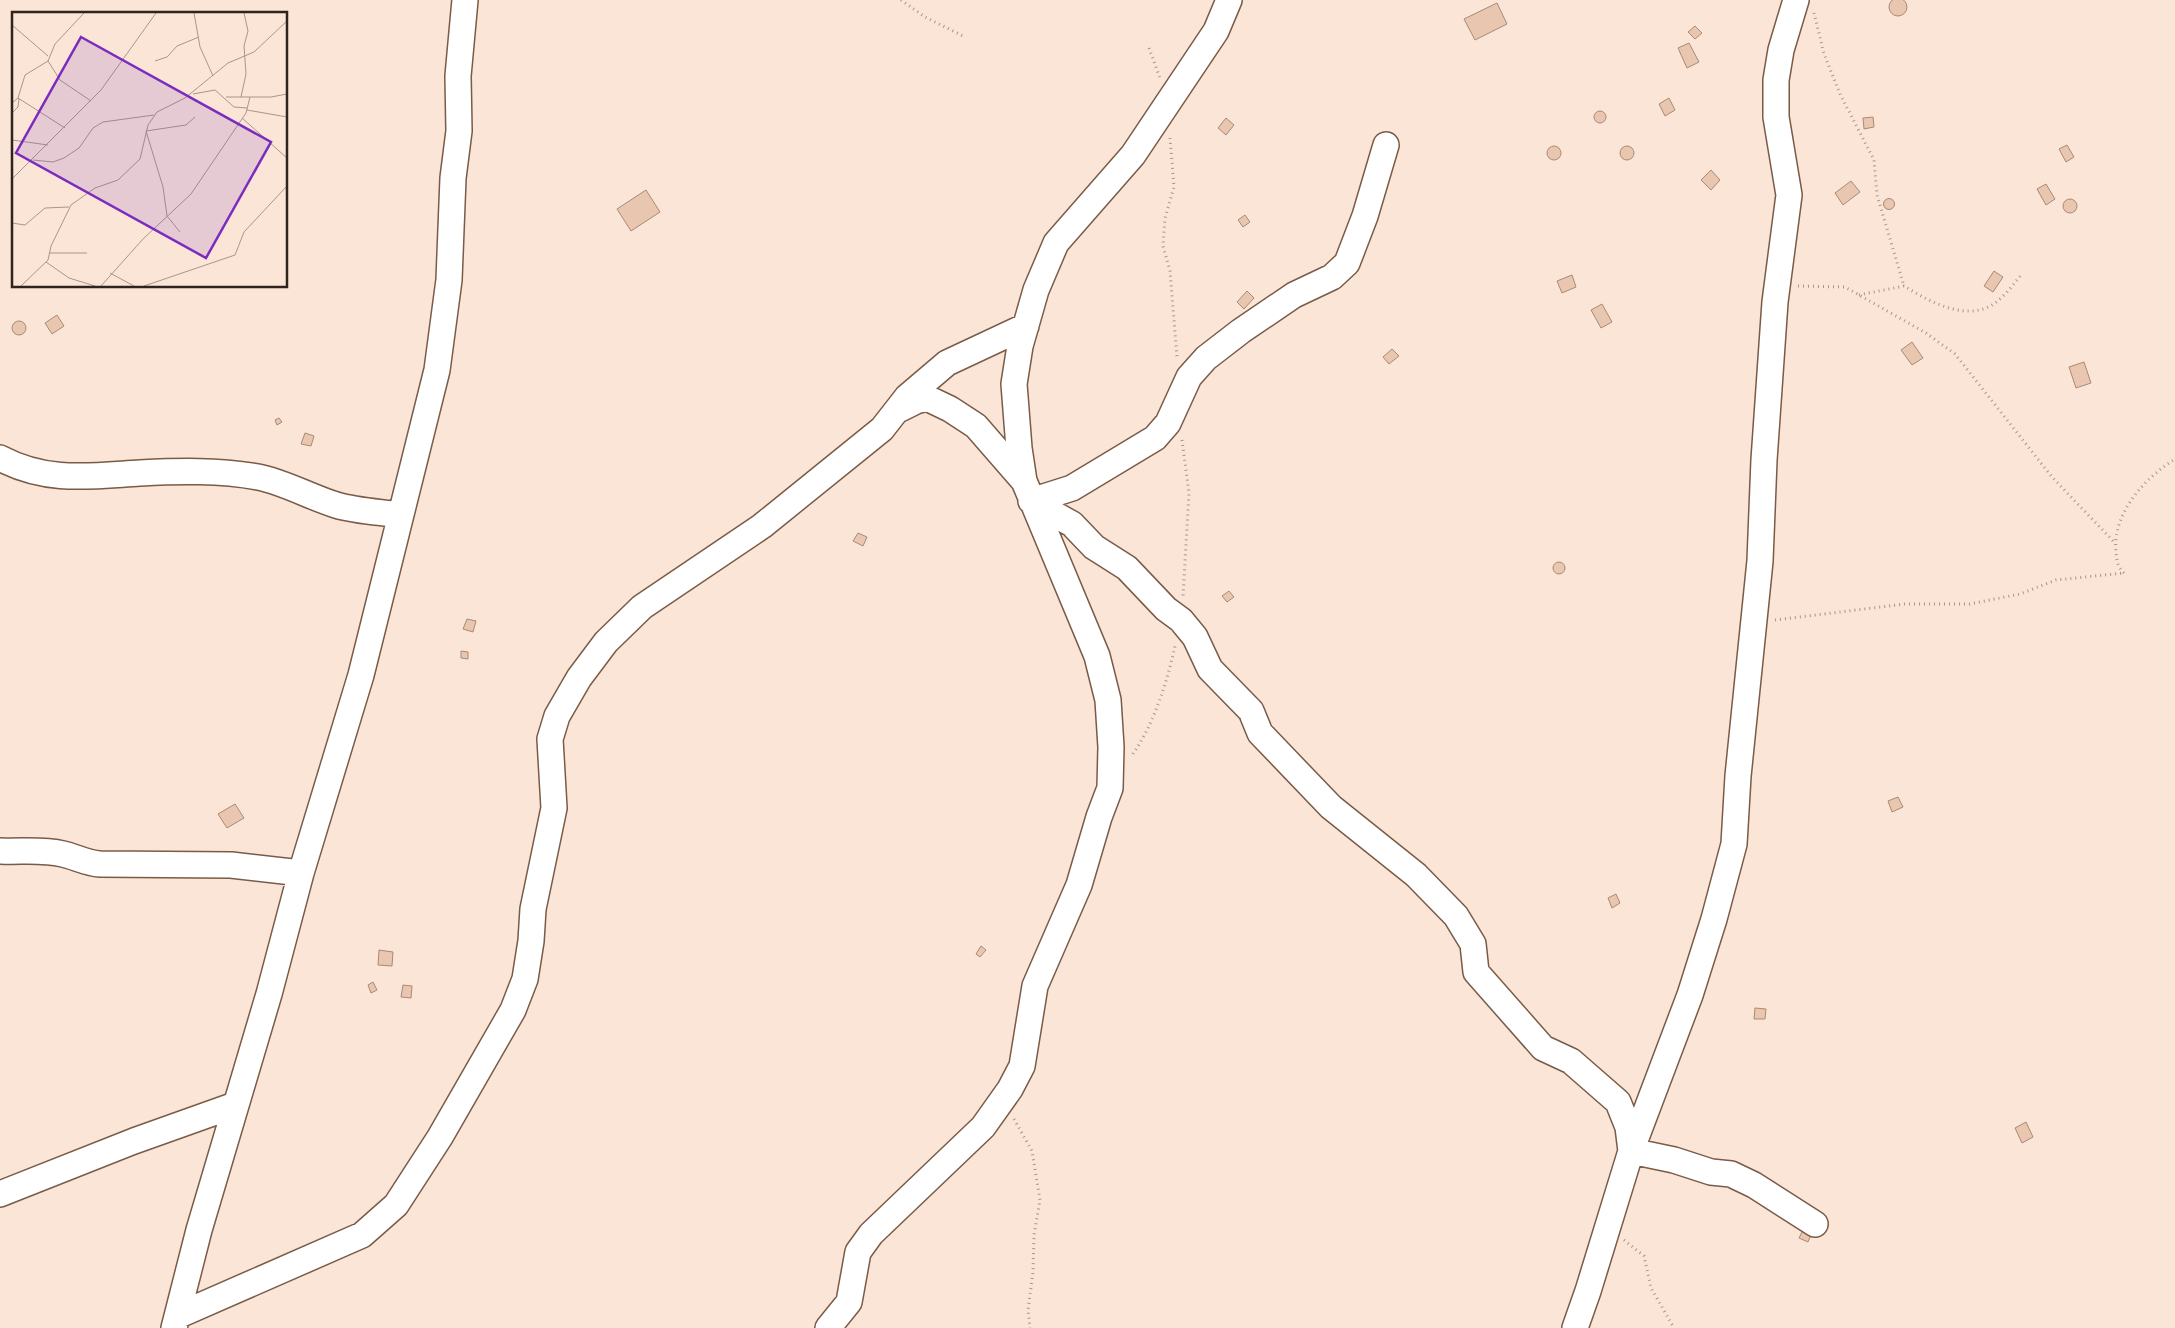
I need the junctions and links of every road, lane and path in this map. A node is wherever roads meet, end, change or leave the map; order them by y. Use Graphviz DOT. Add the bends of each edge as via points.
graph roads {
  1 [pos="465,0"];
  2 [pos="901,0"];
  3 [pos="1229,0"];
  4 [pos="1804,2"];
  5 [pos="964,36"];
  6 [pos="1386,145"];
  7 [pos="2022,274"];
  8 [pos="1777,285"];
  9 [pos="1904,286"];
  10 [pos="1858,295"];
  11 [pos="1026,326"];
  12 [pos="896,412"];
  13 [pos="0,458"];
  14 [pos="2175,458"];
  15 [pos="1028,491"];
  16 [pos="400,515"];
  17 [pos="2115,543"];
  18 [pos="1755,623"];
  19 [pos="0,851"];
  20 [pos="301,872"];
  21 [pos="1010,1089"];
  22 [pos="235,1105"];
  23 [pos="1631,1151"];
  24 [pos="0,1194"];
  25 [pos="1610,1216"];
  26 [pos="1815,1224"];
  27 [pos="175,1322"];
  28 [pos="828,1328"];
  29 [pos="1030,1328"];
  30 [pos="1575,1328"];
  31 [pos="1674,1328"];
  1 -- 16 [label="street" via="445,318 437,370"];
  2 -- 5 [label="path" via="925,17"];
  3 -- 11 [label="street" via="1216,31 1133,156 1056,243 1036,290"];
  4 -- 8 [label="street" via="1780,50 1776,80 1776,117 1788,196"];
  4 -- 9 [label="path" via="1822,39 1833,78 1874,160 1877,195"];
  6 -- 15 [label="street" via="1347,263 1332,277 1294,295 1241,330 1206,358 1189,377 1168,423 1154,438 1072,488"];
  7 -- 9 [label="path" via="2000,300 1978,310 1956,311 1928,301"];
  8 -- 10 [label="path" via="1844,287"];
  8 -- 18 [label="street"];
  9 -- 10 [label="path"];
  10 -- 17 [label="path" via="1919,328 1955,354 2052,477"];
  11 -- 12 [label="street" via="947,363 907,397"];
  11 -- 15 [label="street" via="1014,384 1019,448"];
  12 -- 15 [label="street" via="927,398 950,409 976,426"];
  12 -- 27 [label="street" via="882,429 762,526 642,607 606,642 579,678 557,716 550,739 554,808 533,909 525,979 508,1018 440,1137 396,1205 362,1235"];
  13 -- 16 [label="street" via="29,472 86,478 214,472 260,477 338,506"];
  14 -- 17 [label="path" via="2161,468 2130,503 2122,516"];
  15 -- 21 [label="street" via="1097,656 1108,700 1110,788 1079,885 1035,986 1022,1066"];
  15 -- 23 [label="street" via="1072,524 1094,547 1127,568 1181,620 1195,638 1210,669 1250,711 1260,733 1286,762 1331,807 1416,875 1456,916 1473,944 1476,972 1544,1048 1571,1060 1618,1102 1628,1127"];
  16 -- 20 [label="street" via="361,674"];
  17 -- 18 [label="path" via="2118,566 2124,573 2056,580 2020,594 1970,604 1905,604"];
  18 -- 23 [label="street" via="1734,844 1690,995"];
  19 -- 20 [label="street" via="43,850 100,864 231,865"];
  20 -- 22 [label="street"];
  21 -- 28 [label="street" via="983,1127 871,1234 858,1252 849,1302"];
  21 -- 29 [label="path" via="1011,1113 1032,1151 1040,1200 1028,1310"];
  22 -- 24 [label="street"];
  22 -- 27 [label="street"];
  23 -- 25 [label="street"];
  23 -- 26 [label="street" via="1731,1174"];
  25 -- 30 [label="street"];
  25 -- 31 [label="path" via="1617,1234 1644,1256 1652,1288"];
}
